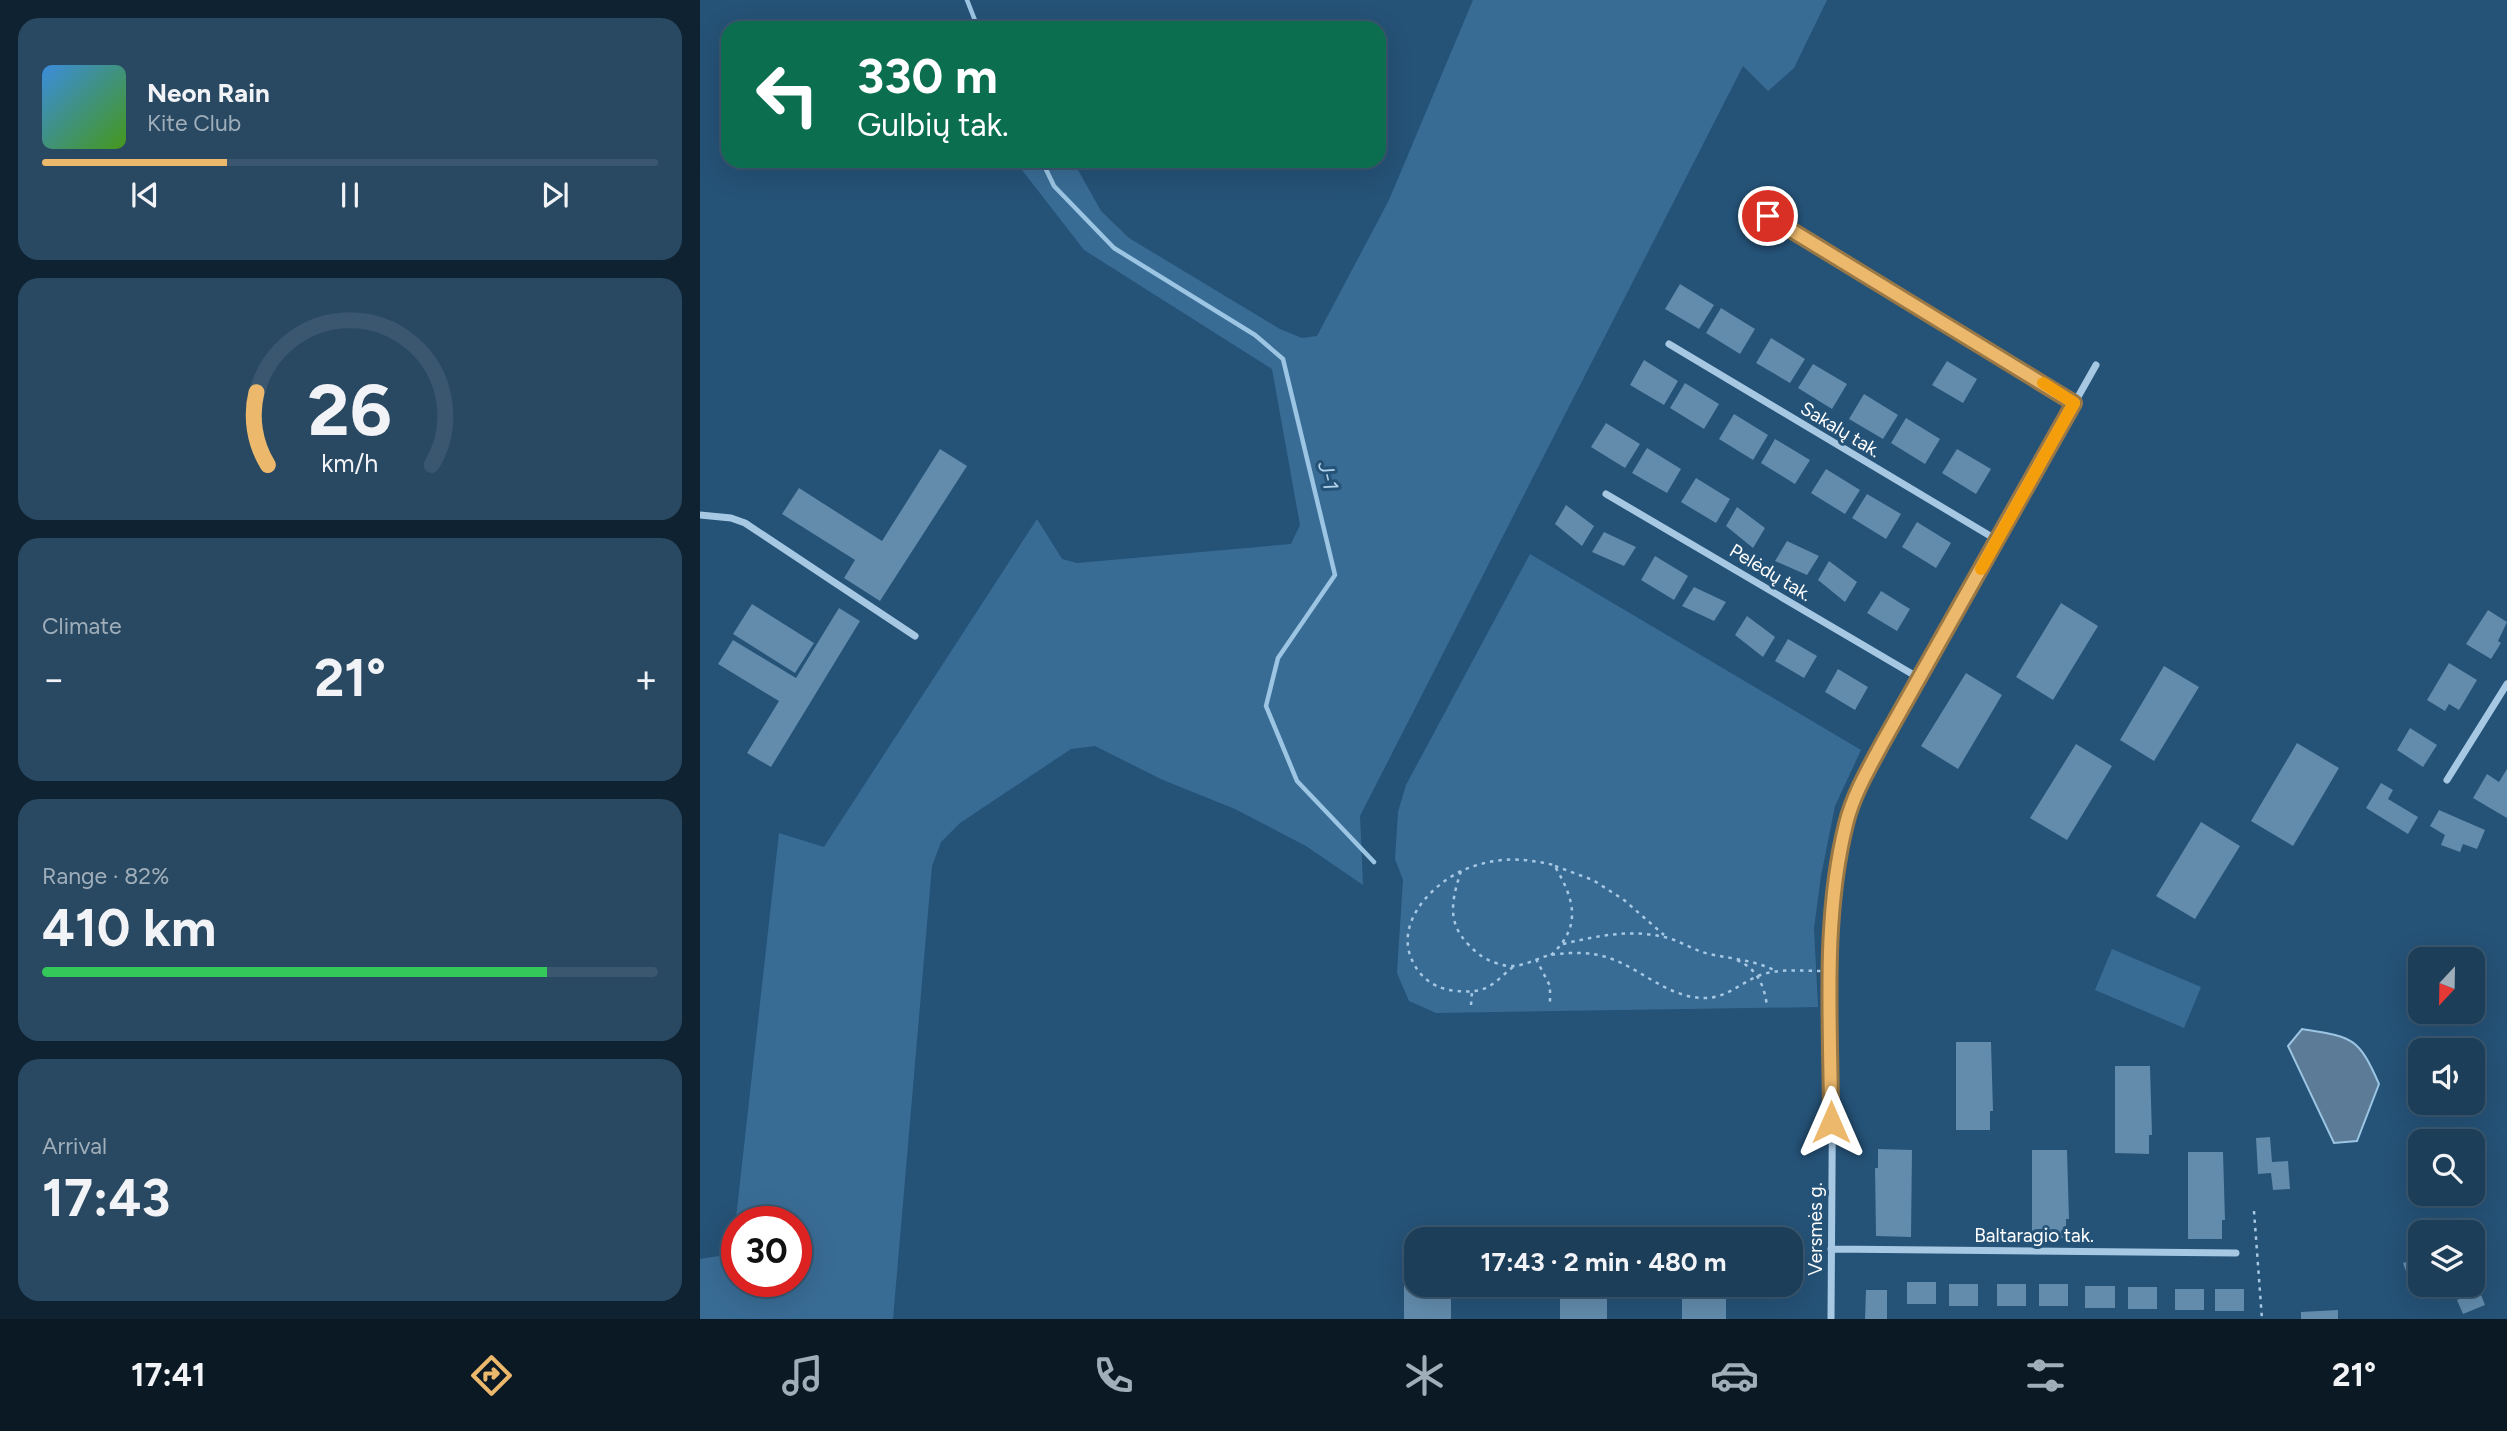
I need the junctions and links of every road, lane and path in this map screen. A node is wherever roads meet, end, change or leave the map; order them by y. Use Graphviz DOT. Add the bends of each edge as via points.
graph roads {
  1 [pos="1768,216"];
  2 [pos="1669,344"];
  3 [pos="2096,365"];
  4 [pos="2074,403"];
  5 [pos="1606,494"];
  6 [pos="700,515"];
  7 [pos="1997,540"];
  8 [pos="915,636"];
  9 [pos="1919,678"];
  10 [pos="2507,684"];
  11 [pos="2447,780"];
  12 [pos="1554,865"];
  13 [pos="1461,871"];
  14 [pos="1666,937"];
  15 [pos="1563,944"];
  16 [pos="1551,955"];
  17 [pos="1731,957"];
  18 [pos="1536,959"];
  19 [pos="1513,967"];
  20 [pos="1776,971"];
  21 [pos="1831,971"];
  22 [pos="1758,976"];
  23 [pos="1472,992"];
  24 [pos="1550,1004"];
  25 [pos="1471,1005"];
  26 [pos="1767,1006"];
  27 [pos="2254,1210"];
  28 [pos="1831,1249"];
  29 [pos="2236,1253"];
  30 [pos="1831,1319"];
  31 [pos="2262,1319"];
  1 -- 4 [label="street"];
  2 -- 7 [label="street, Sakalų tak."];
  3 -- 4 [label="street, Versmės g."];
  4 -- 7 [label="street, Versmės g."];
  5 -- 9 [label="street, Pelėdų tak."];
  6 -- 8 [label="street" via="744,523"];
  7 -- 9 [label="street, Versmės g."];
  9 -- 21 [label="street, Versmės g." via="1860,785 1846,823 1834,889"];
  10 -- 11 [label="street"];
  12 -- 13 [label="path" via="1502,858"];
  12 -- 14 [label="path" via="1592,880"];
  12 -- 15 [label="path" via="1569,890 1573,917"];
  13 -- 19 [label="path" via="1452,896 1453,920 1462,941 1486,960"];
  13 -- 23 [label="path" via="1440,881 1423,899 1410,921 1408,947 1410,961 1427,982 1448,991"];
  14 -- 15 [label="path" via="1608,934"];
  14 -- 17 [label="path"];
  15 -- 16 [label="path"];
  16 -- 18 [label="path"];
  16 -- 22 [label="path" via="1592,953 1624,962 1676,994 1705,998 1727,994"];
  17 -- 20 [label="path"];
  17 -- 22 [label="path"];
  18 -- 19 [label="path"];
  18 -- 24 [label="path" via="1550,986"];
  19 -- 23 [label="path" via="1489,986"];
  20 -- 21 [label="path"];
  20 -- 22 [label="path"];
  21 -- 28 [label="street, Versmės g."];
  22 -- 26 [label="path"];
  23 -- 25 [label="path"];
  27 -- 31 [label="path"];
  28 -- 29 [label="street, Baltaragio tak."];
  28 -- 30 [label="street, Versmės g."];
}
